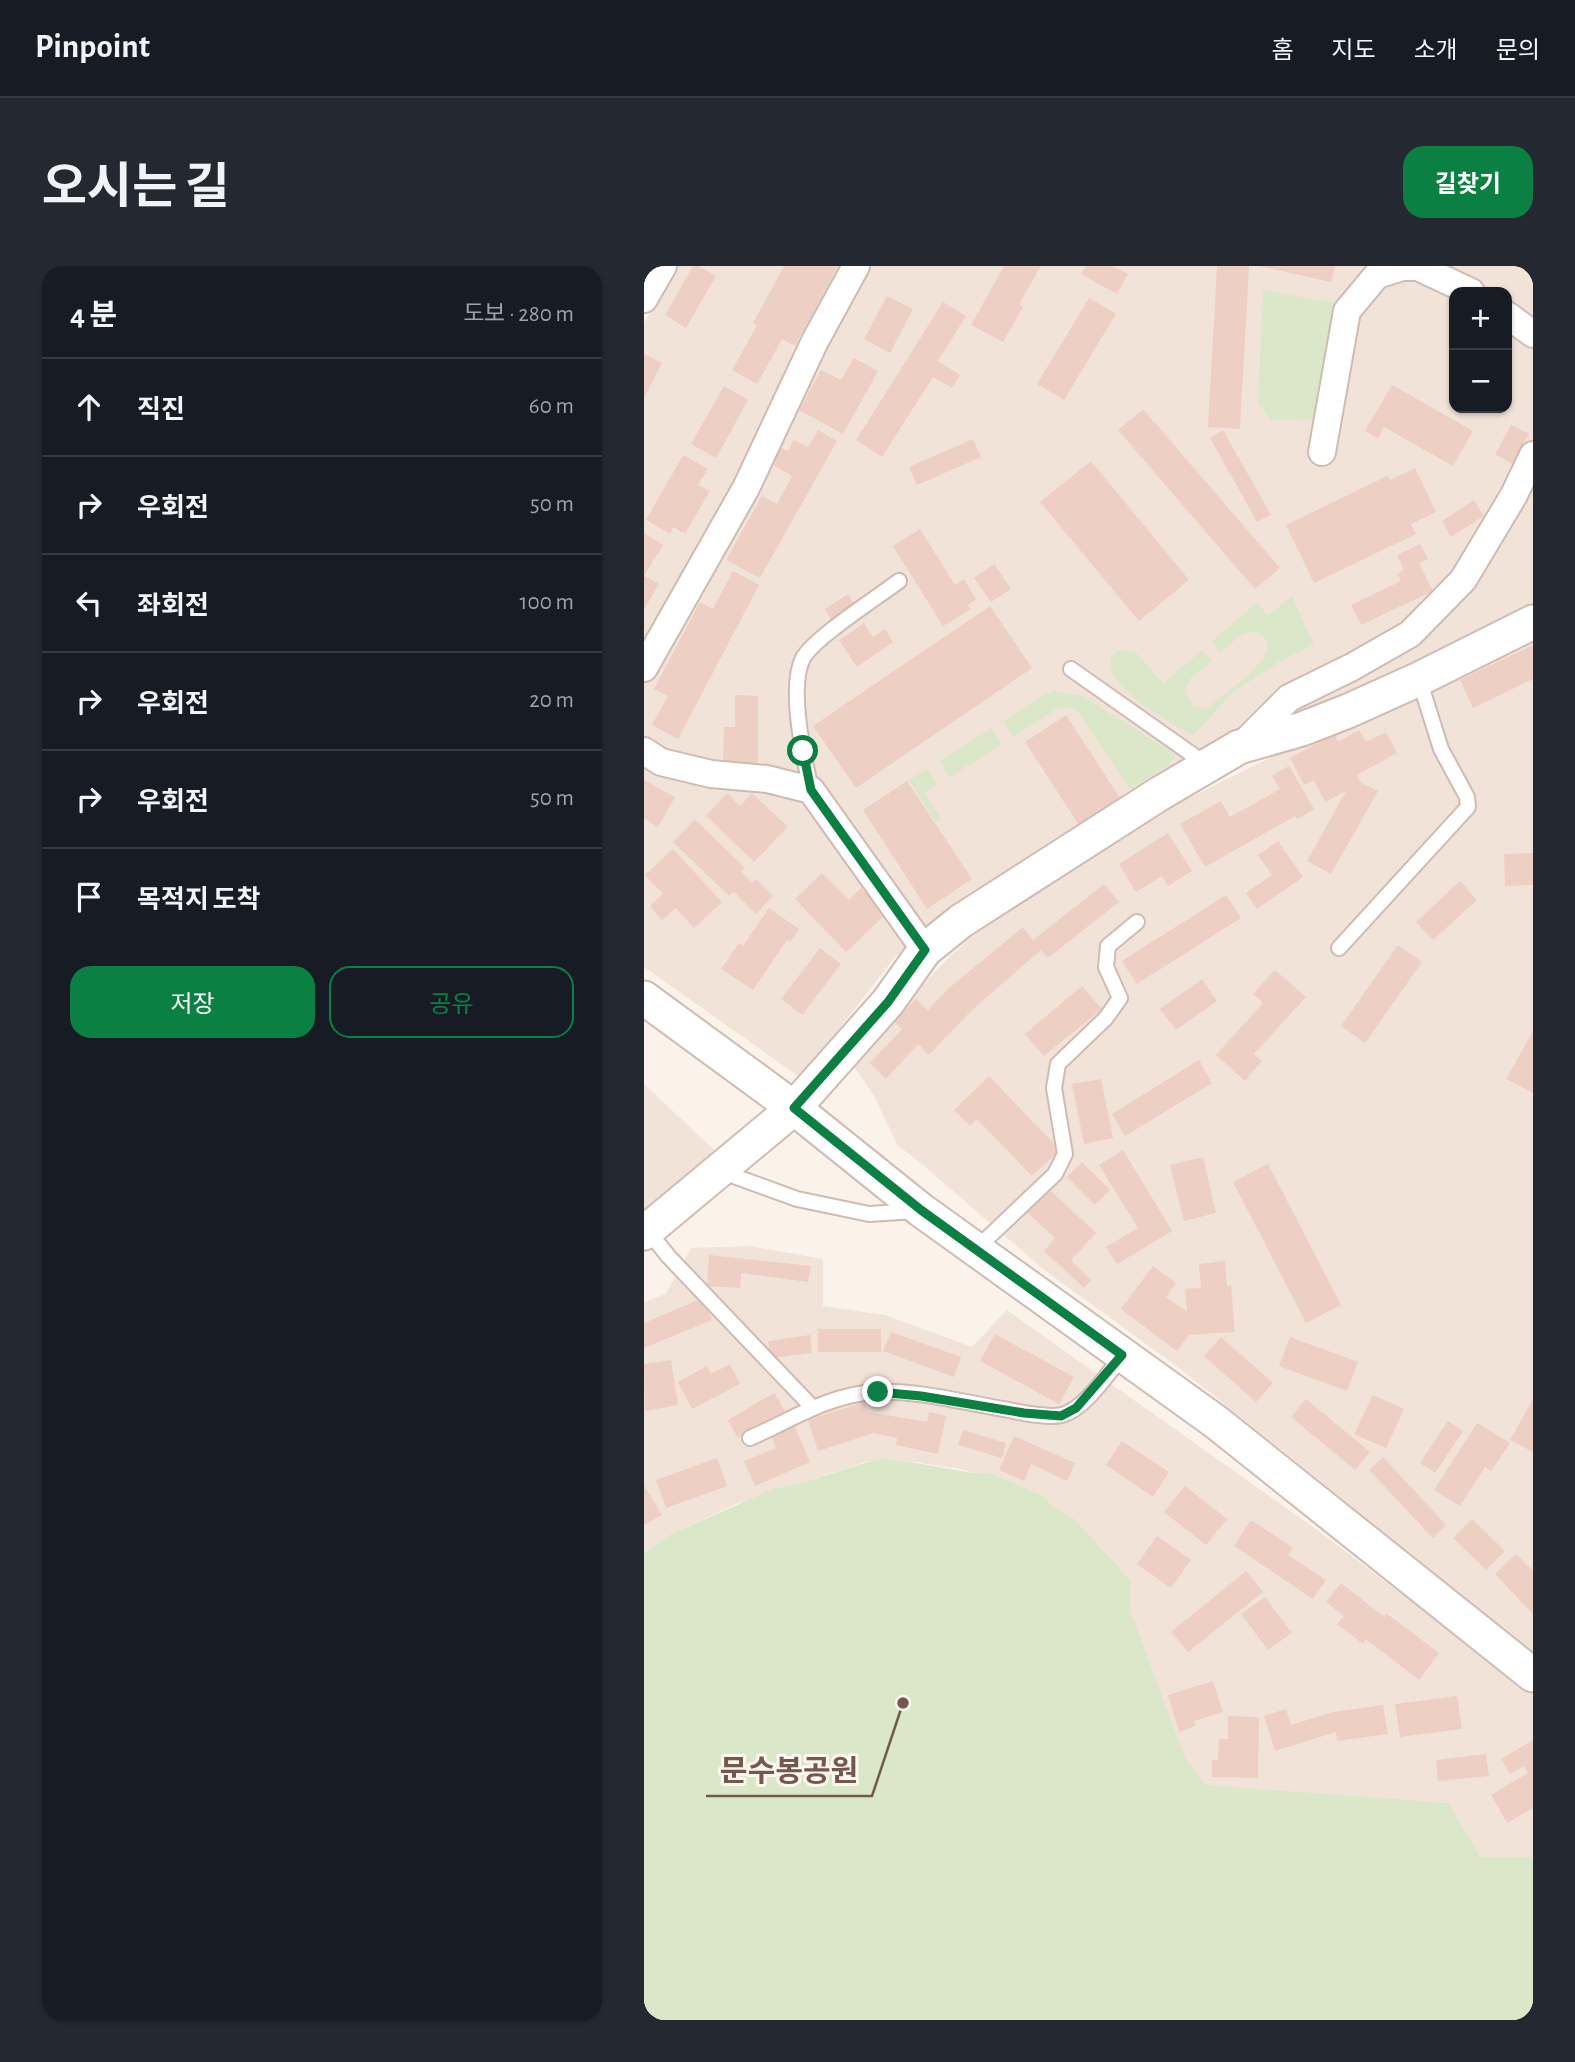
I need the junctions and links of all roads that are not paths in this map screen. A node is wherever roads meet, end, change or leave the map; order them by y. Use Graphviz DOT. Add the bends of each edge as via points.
graph roads {
  1 [pos="663,266"];
  2 [pos="856,266"];
  3 [pos="1460,287"];
  4 [pos="644,299"];
  5 [pos="1512,319"];
  6 [pos="1533,334"];
  7 [pos="1322,452"];
  8 [pos="1533,455"];
  9 [pos="899,581"];
  10 [pos="1533,622"];
  11 [pos="644,668"];
  12 [pos="1071,670"];
  13 [pos="1419,679"];
  14 [pos="1239,747"];
  15 [pos="644,751"];
  16 [pos="1208,765"];
  17 [pos="811,790"];
  18 [pos="1137,922"];
  19 [pos="1339,948"];
  20 [pos="925,950"];
  21 [pos="644,998"];
  22 [pos="794,1108"];
  23 [pos="720,1171"];
  24 [pos="921,1210"];
  25 [pos="646,1232"];
  26 [pos="976,1249"];
  27 [pos="1122,1355"];
  28 [pos="813,1408"];
  29 [pos="750,1438"];
  30 [pos="1533,1675"];
  1 -- 4 [label="street"];
  2 -- 11 [label="street" via="746,488"];
  3 -- 7 [label="street" via="1418,267 1377,275 1347,311"];
  5 -- 6 [label="street"];
  8 -- 14 [label="street" via="1464,580 1410,634 1289,698"];
  9 -- 17 [label="lane" via="820,639 803,657 796,683"];
  10 -- 13 [label="street"];
  12 -- 16 [label="lane"];
  13 -- 14 [label="street" via="1302,729"];
  13 -- 19 [label="lane" via="1441,749 1468,807"];
  14 -- 16 [label="street"];
  15 -- 17 [label="street" via="661,762 711,774 767,779"];
  16 -- 20 [label="street" via="961,921"];
  17 -- 20 [label="street"];
  18 -- 26 [label="lane" via="1108,946 1106,967 1120,998 1058,1064 1054,1088 1065,1154 1055,1174"];
  20 -- 22 [label="street" via="888,1002"];
  21 -- 22 [label="street"];
  22 -- 23 [label="street"];
  22 -- 24 [label="street"];
  23 -- 24 [label="lane" via="797,1199 869,1214"];
  23 -- 25 [label="street"];
  24 -- 26 [label="street"];
  25 -- 28 [label="lane"];
  26 -- 27 [label="street"];
  27 -- 28 [label="lane" via="1076,1408 1061,1416 878,1392"];
  27 -- 30 [label="street" via="1216,1422"];
  28 -- 29 [label="lane"];
}
